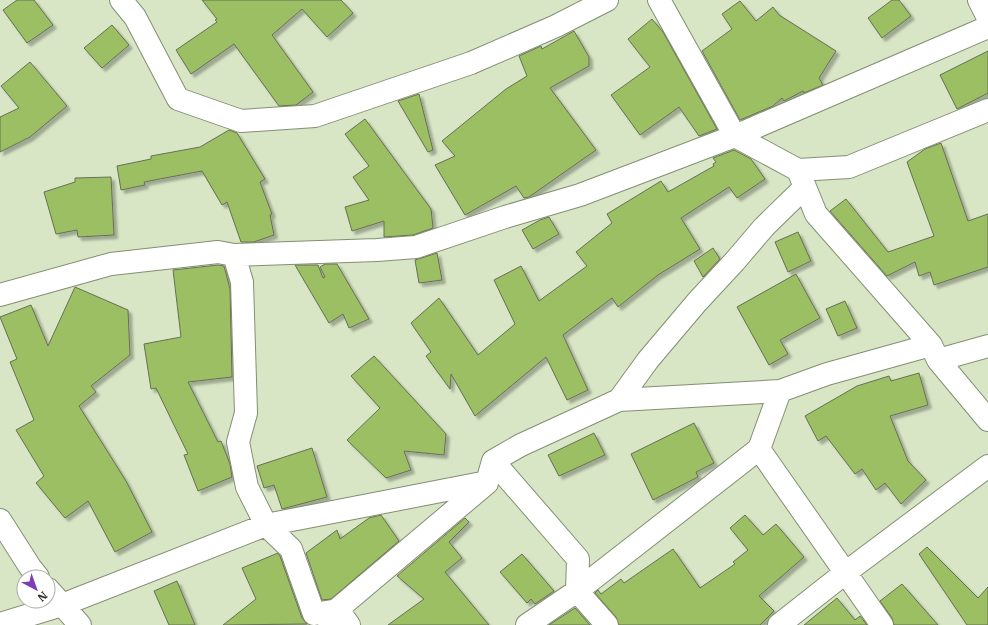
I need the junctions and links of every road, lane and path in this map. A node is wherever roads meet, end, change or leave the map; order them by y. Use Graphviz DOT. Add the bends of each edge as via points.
graph roads {
  1 [pos="121,0"];
  2 [pos="607,0"];
  3 [pos="659,0"];
  4 [pos="979,0"];
  5 [pos="988,18"];
  6 [pos="988,27"];
  7 [pos="988,110"];
  8 [pos="735,136"];
  9 [pos="801,179"];
  10 [pos="234,255"];
  11 [pos="0,295"];
  12 [pos="988,346"];
  13 [pos="934,353"];
  14 [pos="780,391"];
  15 [pos="619,400"];
  16 [pos="988,420"];
  17 [pos="759,449"];
  18 [pos="493,462"];
  19 [pos="988,466"];
  20 [pos="487,482"];
  21 [pos="0,520"];
  22 [pos="266,525"];
  23 [pos="33,569"];
  24 [pos="845,572"];
  25 [pos="577,592"];
  26 [pos="56,599"];
  27 [pos="62,606"];
  28 [pos="343,618"];
  29 [pos="0,624"];
  30 [pos="80,625"];
  31 [pos="318,625"];
  32 [pos="527,625"];
  33 [pos="607,625"];
  34 [pos="779,625"];
  35 [pos="882,625"];
  1 -- 2 [label="street" via="135,17 178,99 241,121 315,116 471,63 556,26"];
  3 -- 8 [label="street"];
  4 -- 5 [label="street"];
  6 -- 8 [label="street"];
  7 -- 9 [label="street" via="849,167"];
  8 -- 9 [label="street"];
  8 -- 10 [label="street" via="580,195 416,247"];
  9 -- 13 [label="street" via="816,214"];
  9 -- 15 [label="street" via="764,227 648,360"];
  10 -- 11 [label="street" via="218,252 111,264"];
  10 -- 22 [label="street" via="242,282 245,340 246,413 238,442 247,487"];
  12 -- 13 [label="street"];
  13 -- 14 [label="street" via="827,374"];
  13 -- 16 [label="street"];
  14 -- 15 [label="street"];
  14 -- 17 [label="street"];
  15 -- 18 [label="street" via="522,445"];
  17 -- 24 [label="street"];
  17 -- 25 [label="street"];
  18 -- 20 [label="street"];
  18 -- 25 [label="street" via="578,559"];
  19 -- 24 [label="street"];
  20 -- 22 [label="street"];
  20 -- 28 [label="street"];
  21 -- 23 [label="street"];
  22 -- 27 [label="street"];
  22 -- 28 [label="street" via="291,549 314,614"];
  24 -- 34 [label="street"];
  24 -- 35 [label="street"];
  25 -- 32 [label="street"];
  25 -- 33 [label="street"];
  26 -- 27 [label="street"];
  27 -- 29 [label="street"];
  27 -- 30 [label="street"];
  28 -- 31 [label="street"];
}
